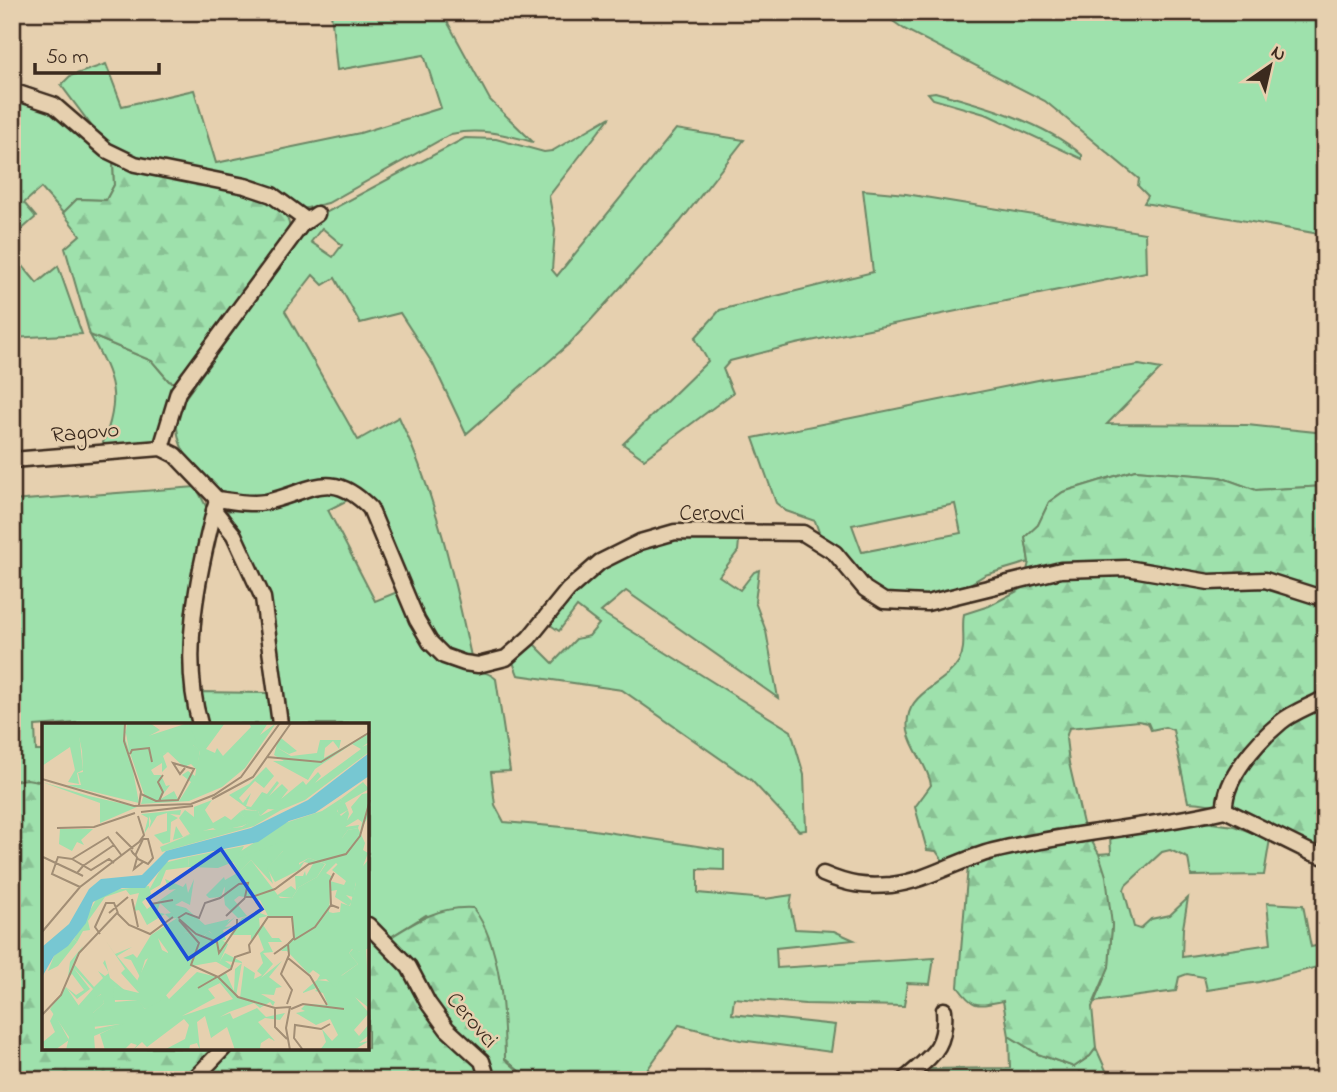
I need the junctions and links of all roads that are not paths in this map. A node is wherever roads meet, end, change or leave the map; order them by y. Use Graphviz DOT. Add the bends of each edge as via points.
graph roads {
  1 [pos="12,90"];
  2 [pos="161,448"];
  3 [pos="12,460"];
  4 [pos="216,505"];
  5 [pos="1325,599"];
  6 [pos="1325,698"];
  7 [pos="201,723"];
  8 [pos="280,723"];
  9 [pos="1226,810"];
  10 [pos="1325,856"];
  11 [pos="823,874"];
  12 [pos="369,926"];
  13 [pos="944,1010"];
  14 [pos="222,1050"];
  15 [pos="193,1080"];
  16 [pos="488,1080"];
  17 [pos="904,1080"];
  1 -- 2 [label="street" via="54,105 106,150 135,164 245,186 312,217 178,392"];
  2 -- 3 [label="street, Ragovo"];
  2 -- 4 [label="street" via="175,455"];
  4 -- 5 [label="street, Cerovci" via="264,502 327,484 357,494 370,508 430,642 444,656 478,665 506,658 600,562 640,542 675,532 803,533 835,553 865,589 884,601 904,604 927,603 1061,570 1127,568 1209,582 1265,580"];
  4 -- 7 [label="street" via="197,593 192,656 194,701"];
  4 -- 8 [label="street" via="263,598"];
  6 -- 9 [label="street" via="1281,722 1247,758 1225,797"];
  9 -- 10 [label="street"];
  9 -- 11 [label="street" via="991,852 928,877 893,884 852,886"];
  12 -- 16 [label="street, Cerovci" via="409,967 447,1029 482,1061"];
  13 -- 17 [label="street" via="946,1027 940,1047"];
  14 -- 15 [label="street"];
}
